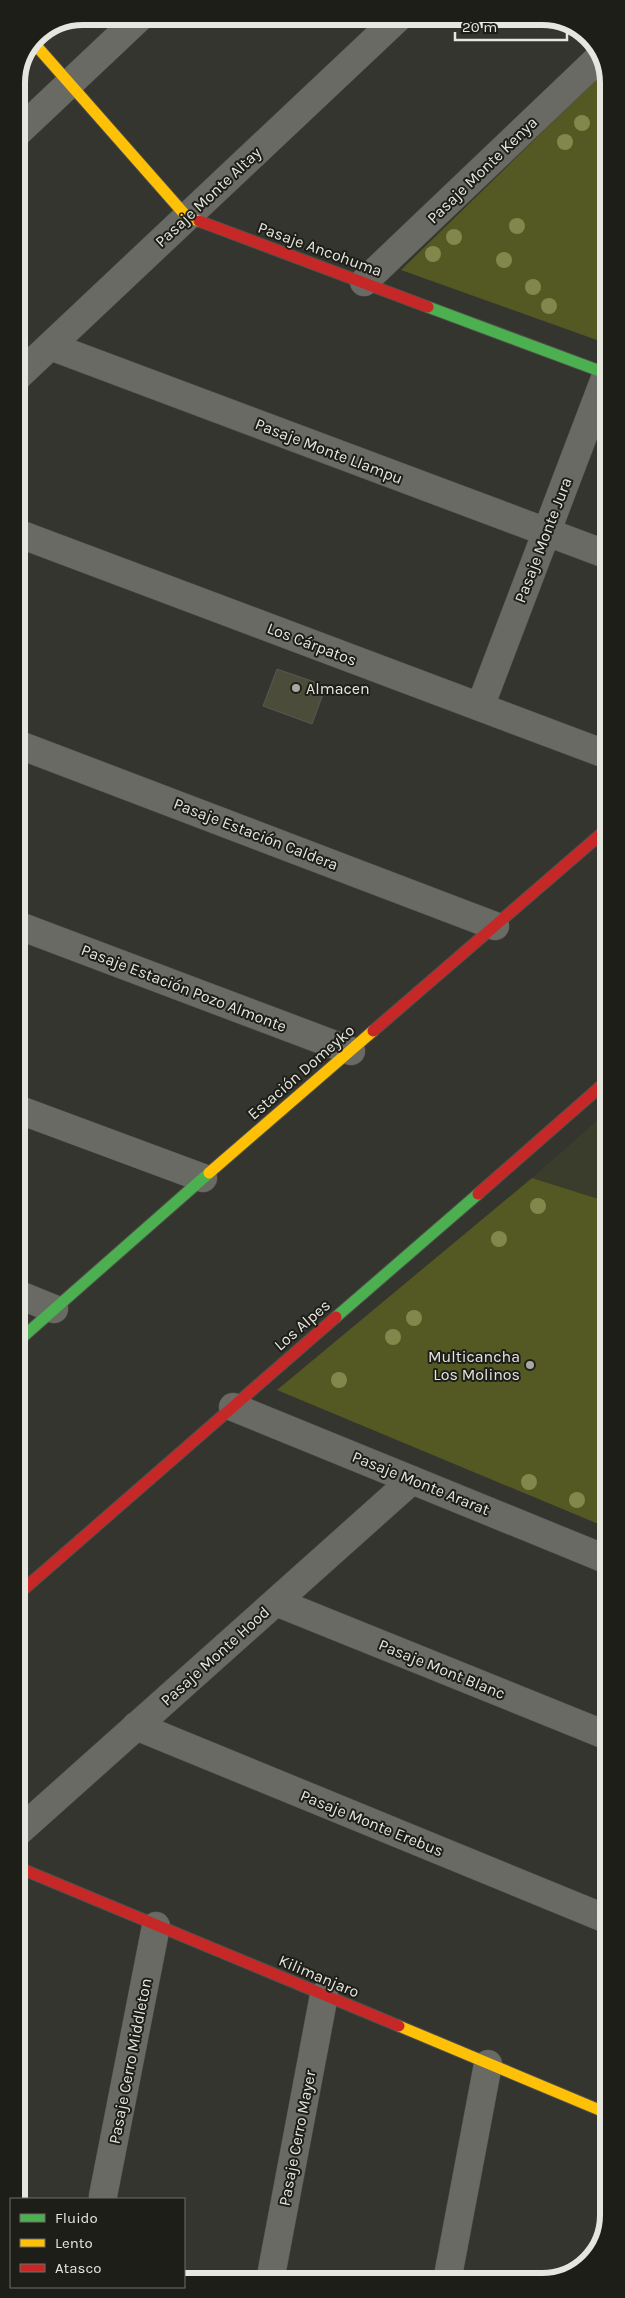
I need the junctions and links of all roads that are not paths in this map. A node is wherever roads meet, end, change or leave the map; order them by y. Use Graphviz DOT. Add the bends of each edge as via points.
graph roads {
  1 [pos="131,25"];
  2 [pos="391,25"];
  3 [pos="38,48"];
  4 [pos="596,61"];
  5 [pos="69,84"];
  6 [pos="25,126"];
  7 [pos="187,217"];
  8 [pos="364,282"];
  9 [pos="50,346"];
  10 [pos="25,370"];
  11 [pos="600,371"];
  12 [pos="600,392"];
  13 [pos="546,532"];
  14 [pos="25,537"];
  15 [pos="600,552"];
  16 [pos="480,708"];
  17 [pos="25,747"];
  18 [pos="600,752"];
  19 [pos="600,835"];
  20 [pos="495,926"];
  21 [pos="25,928"];
  22 [pos="352,1051"];
  23 [pos="600,1087"];
  24 [pos="25,1112"];
  25 [pos="203,1178"];
  26 [pos="25,1297"];
  27 [pos="54,1309"];
  28 [pos="25,1335"];
  29 [pos="233,1406"];
  30 [pos="412,1480"];
  31 [pos="600,1557"];
  32 [pos="25,1588"];
  33 [pos="276,1602"];
  34 [pos="136,1726"];
  35 [pos="600,1733"];
  36 [pos="25,1826"];
  37 [pos="25,1871"];
  38 [pos="600,1917"];
  39 [pos="156,1926"];
  40 [pos="324,1995"];
  41 [pos="488,2064"];
  42 [pos="600,2110"];
  43 [pos="103,2196"];
  44 [pos="272,2273"];
  45 [pos="449,2273"];
  1 -- 5 [label="street"];
  2 -- 7 [label="street, Pasaje Monte Altay"];
  3 -- 5 [label="street, Pasaje Ancohuma"];
  4 -- 8 [label="street, Pasaje Monte Kenya"];
  5 -- 6 [label="street"];
  5 -- 7 [label="street, Pasaje Ancohuma"];
  7 -- 8 [label="street, Pasaje Ancohuma"];
  7 -- 9 [label="street, Pasaje Monte Altay"];
  8 -- 11 [label="street, Pasaje Ancohuma"];
  9 -- 10 [label="street, Pasaje Monte Altay"];
  9 -- 13 [label="street, Pasaje Monte Llampu"];
  12 -- 13 [label="street, Pasaje Monte Jura"];
  13 -- 15 [label="street, Pasaje Monte Llampu"];
  13 -- 16 [label="street, Pasaje Monte Jura"];
  14 -- 16 [label="street, Los Cárpatos"];
  16 -- 18 [label="street, Los Cárpatos"];
  17 -- 20 [label="street, Pasaje Estación Caldera"];
  19 -- 20 [label="street, Estación Domeyko"];
  20 -- 22 [label="street, Estación Domeyko"];
  21 -- 22 [label="street, Pasaje Estación Pozo Almonte"];
  22 -- 25 [label="street, Estación Domeyko"];
  23 -- 29 [label="street, Los Alpes"];
  24 -- 25 [label="street"];
  25 -- 27 [label="street, Estación Domeyko"];
  26 -- 27 [label="street"];
  27 -- 28 [label="street, Estación Domeyko"];
  29 -- 30 [label="street, Pasaje Monte Ararat"];
  29 -- 32 [label="street, Los Alpes"];
  30 -- 31 [label="street, Pasaje Monte Ararat"];
  30 -- 33 [label="street, Pasaje Monte Hood"];
  33 -- 34 [label="street, Pasaje Monte Hood"];
  33 -- 35 [label="street, Pasaje Mont Blanc"];
  34 -- 36 [label="street, Pasaje Monte Hood"];
  34 -- 38 [label="street, Pasaje Monte Erebus"];
  37 -- 39 [label="street, Kilimanjaro"];
  39 -- 40 [label="street, Kilimanjaro"];
  39 -- 43 [label="street, Pasaje Cerro Middleton"];
  40 -- 41 [label="street, Kilimanjaro"];
  40 -- 44 [label="street, Pasaje Cerro Mayer"];
  41 -- 42 [label="street, Kilimanjaro"];
  41 -- 45 [label="street"];
}
